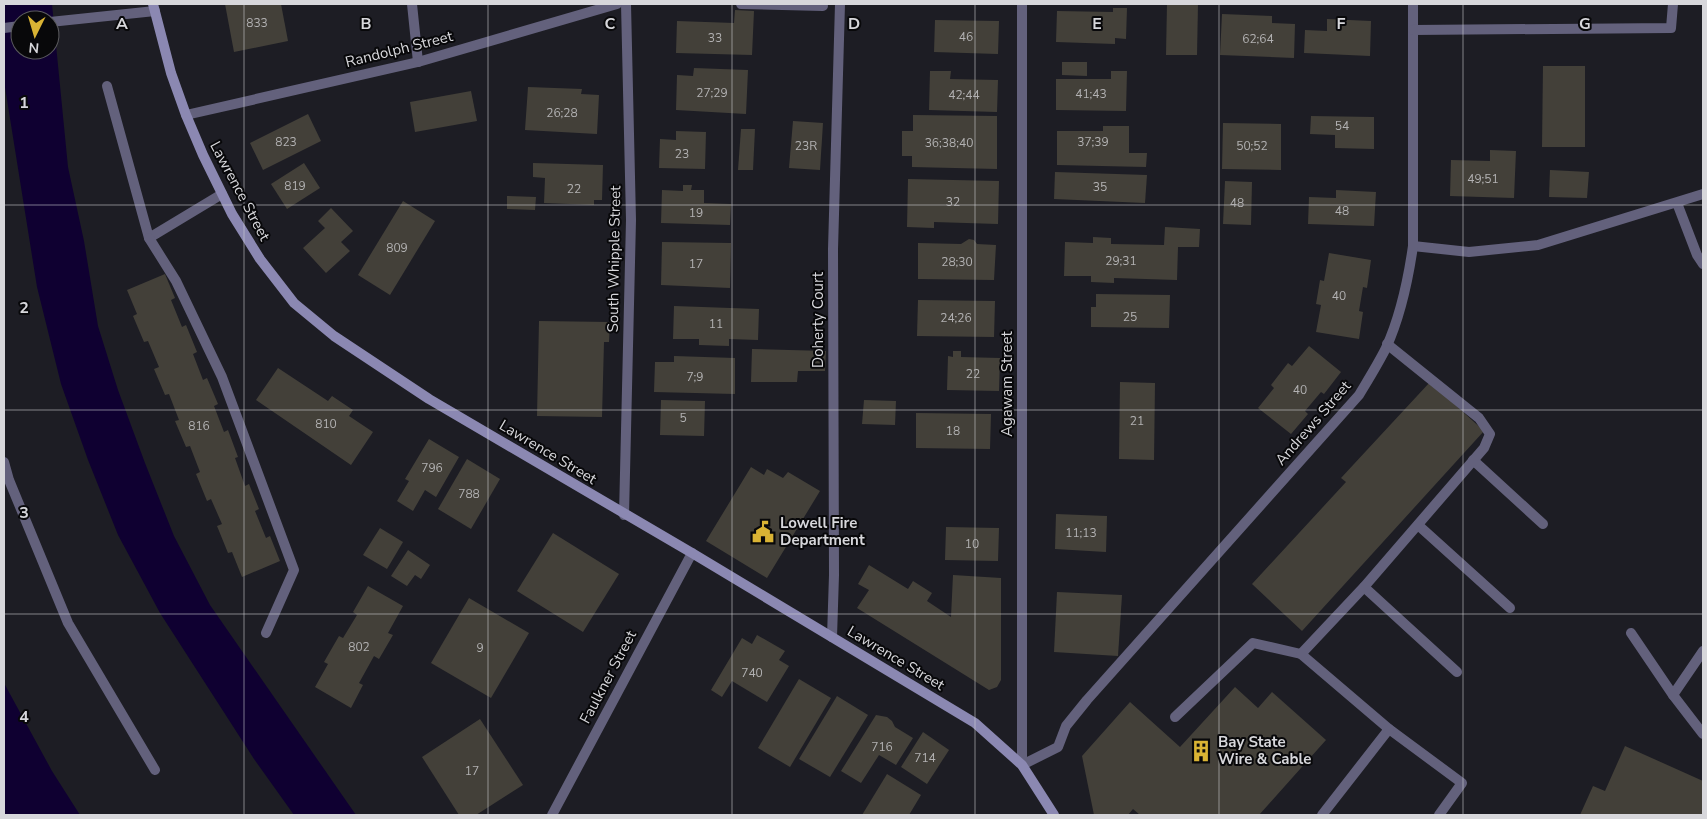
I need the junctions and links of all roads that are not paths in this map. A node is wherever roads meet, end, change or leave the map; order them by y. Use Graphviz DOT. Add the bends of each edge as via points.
graph roads {
  1 [pos="412,4"];
  2 [pos="617,4"];
  3 [pos="626,4"];
  4 [pos="741,4"];
  5 [pos="840,4"];
  6 [pos="1022,4"];
  7 [pos="1413,4"];
  8 [pos="1673,4"];
  9 [pos="823,6"];
  10 [pos="154,7"];
  11 [pos="60,21"];
  12 [pos="1413,30"];
  13 [pos="418,62"];
  14 [pos="106,86"];
  15 [pos="186,115"];
  16 [pos="222,194"];
  17 [pos="1703,194"];
  18 [pos="1677,203"];
  19 [pos="149,238"];
  20 [pos="1413,246"];
  21 [pos="1703,264"];
  22 [pos="1387,344"];
  23 [pos="1473,460"];
  24 [pos="4,462"];
  25 [pos="624,514"];
  26 [pos="1543,524"];
  27 [pos="1418,525"];
  28 [pos="692,553"];
  29 [pos="1364,587"];
  30 [pos="1510,608"];
  31 [pos="266,633"];
  32 [pos="1631,633"];
  33 [pos="832,637"];
  34 [pos="1703,651"];
  35 [pos="1302,654"];
  36 [pos="1457,672"];
  37 [pos="1672,695"];
  38 [pos="1175,717"];
  39 [pos="1389,729"];
  40 [pos="1703,734"];
  41 [pos="1022,765"];
  42 [pos="155,770"];
  43 [pos="552,815"];
  44 [pos="1054,815"];
  45 [pos="1322,815"];
  46 [pos="1439,815"];
  1 -- 13 [label="street"];
  2 -- 13 [label="street, Randolph Street"];
  3 -- 25 [label="street, South Whipple Street" via="631,220"];
  4 -- 9 [label="street"];
  5 -- 33 [label="street, Doherty Court" via="833,249"];
  6 -- 41 [label="street, Agawam Street"];
  7 -- 12 [label="street, Andrews Street"];
  8 -- 12 [label="street" via="1671,28"];
  10 -- 11 [label="street"];
  10 -- 15 [label="main road, Lawrence Street"];
  12 -- 20 [label="street, Andrews Street"];
  13 -- 15 [label="street, Randolph Street"];
  14 -- 19 [label="street"];
  15 -- 16 [label="main road, Lawrence Street"];
  16 -- 19 [label="street"];
  16 -- 25 [label="main road, Lawrence Street" via="260,258 294,303 334,336 429,399"];
  17 -- 18 [label="street"];
  18 -- 20 [label="street" via="1538,245 1470,252"];
  18 -- 21 [label="street"];
  19 -- 31 [label="street" via="176,281 222,377 294,570"];
  20 -- 22 [label="street, Andrews Street" via="1408,284"];
  22 -- 23 [label="street" via="1478,418 1490,434 1484,448"];
  22 -- 41 [label="street, Andrews Street" via="1359,396 1086,700 1066,726 1058,747"];
  23 -- 26 [label="street"];
  23 -- 27 [label="street"];
  24 -- 42 [label="street" via="68,623"];
  25 -- 28 [label="main road, Lawrence Street"];
  27 -- 29 [label="street"];
  27 -- 30 [label="street"];
  28 -- 33 [label="main road, Lawrence Street"];
  28 -- 43 [label="street, Faulkner Street"];
  29 -- 35 [label="street"];
  29 -- 36 [label="street"];
  32 -- 37 [label="street"];
  33 -- 41 [label="main road, Lawrence Street" via="975,723"];
  34 -- 37 [label="street"];
  35 -- 38 [label="street" via="1253,643"];
  35 -- 39 [label="street"];
  37 -- 40 [label="street"];
  39 -- 45 [label="street"];
  39 -- 46 [label="street" via="1462,783"];
  41 -- 44 [label="main road, Lawrence Street"];
}
